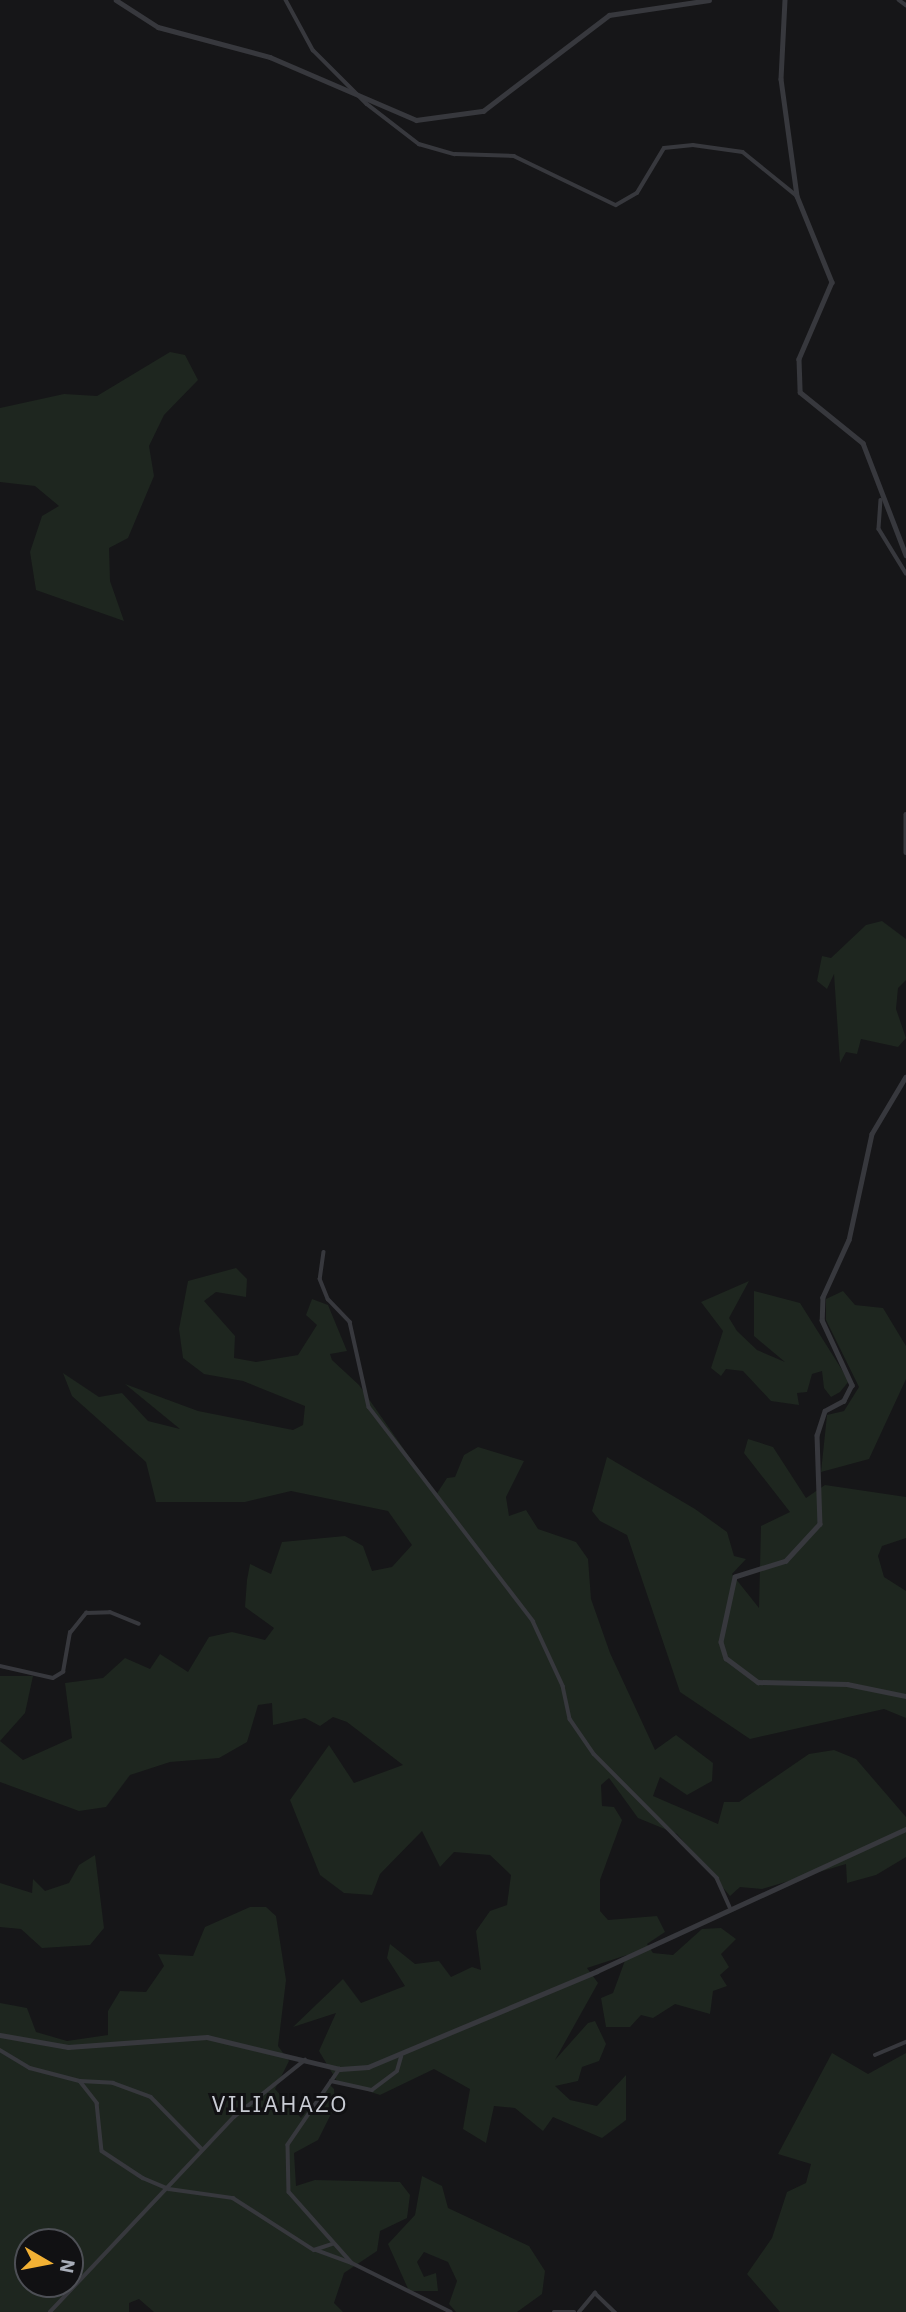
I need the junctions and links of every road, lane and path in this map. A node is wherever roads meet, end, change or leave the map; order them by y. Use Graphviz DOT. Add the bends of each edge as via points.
graph roads {
  1 [pos="116,0"];
  2 [pos="286,0"];
  3 [pos="709,0"];
  4 [pos="785,0"];
  5 [pos="899,0"];
  6 [pos="906,5"];
  7 [pos="356,95"];
  8 [pos="797,196"];
  9 [pos="881,500"];
  10 [pos="906,555"];
  11 [pos="906,573"];
  12 [pos="906,814"];
  13 [pos="906,852"];
  14 [pos="906,1077"];
  15 [pos="324,1252"];
  16 [pos="139,1624"];
  17 [pos="0,1666"];
  18 [pos="906,1696"];
  19 [pos="906,1829"];
  20 [pos="730,1907"];
  21 [pos="0,2035"];
  22 [pos="906,2042"];
  23 [pos="0,2050"];
  24 [pos="875,2055"];
  25 [pos="401,2057"];
  26 [pos="304,2060"];
  27 [pos="340,2069"];
  28 [pos="80,2081"];
  29 [pos="331,2081"];
  30 [pos="202,2149"];
  31 [pos="169,2189"];
  32 [pos="332,2244"];
  33 [pos="314,2250"];
  34 [pos="352,2263"];
  35 [pos="50,2312"];
  36 [pos="451,2312"];
  37 [pos="554,2312"];
  38 [pos="576,2312"];
  39 [pos="615,2312"];
  1 -- 7 [label="street" via="158,27 270,57"];
  2 -- 7 [label="street" via="313,50"];
  3 -- 7 [label="street" via="609,15 482,111 404,119"];
  4 -- 8 [label="street" via="781,79"];
  5 -- 6 [label="street"];
  7 -- 8 [label="street" via="419,144 455,153 514,156 616,205 637,193 664,148 693,145 743,152"];
  8 -- 9 [label="street" via="832,282 799,359 800,392 863,443"];
  9 -- 10 [label="street"];
  9 -- 11 [label="street" via="879,529"];
  12 -- 13 [label="street"];
  14 -- 18 [label="street" via="872,1134 849,1240 823,1297 822,1320 852,1385 844,1401 825,1411 817,1435 820,1524 786,1561 735,1577 721,1642 726,1658 758,1682 847,1684"];
  15 -- 20 [label="street" via="320,1279 328,1299 350,1322 369,1407 533,1620 558,1673 570,1719 594,1754 717,1878"];
  16 -- 17 [label="street" via="110,1612 86,1613 69,1633 63,1672 53,1678"];
  19 -- 20 [label="street"];
  20 -- 25 [label="street"];
  21 -- 26 [label="street" via="68,2047 207,2037"];
  22 -- 24 [label="street"];
  23 -- 28 [label="street" via="30,2068"];
  25 -- 27 [label="street"];
  25 -- 29 [label="street" via="397,2071 372,2090"];
  26 -- 27 [label="street"];
  26 -- 30 [label="street"];
  27 -- 29 [label="street"];
  28 -- 30 [label="street" via="113,2083 151,2097"];
  28 -- 31 [label="street" via="97,2103 103,2151"];
  29 -- 32 [label="street" via="284,2158 289,2192"];
  30 -- 31 [label="street"];
  31 -- 33 [label="street" via="233,2199"];
  31 -- 35 [label="street"];
  32 -- 33 [label="street"];
  32 -- 34 [label="street"];
  33 -- 34 [label="street"];
  34 -- 36 [label="street"];
  37 -- 38 [label="street"];
  38 -- 39 [label="street" via="595,2293"];
}
